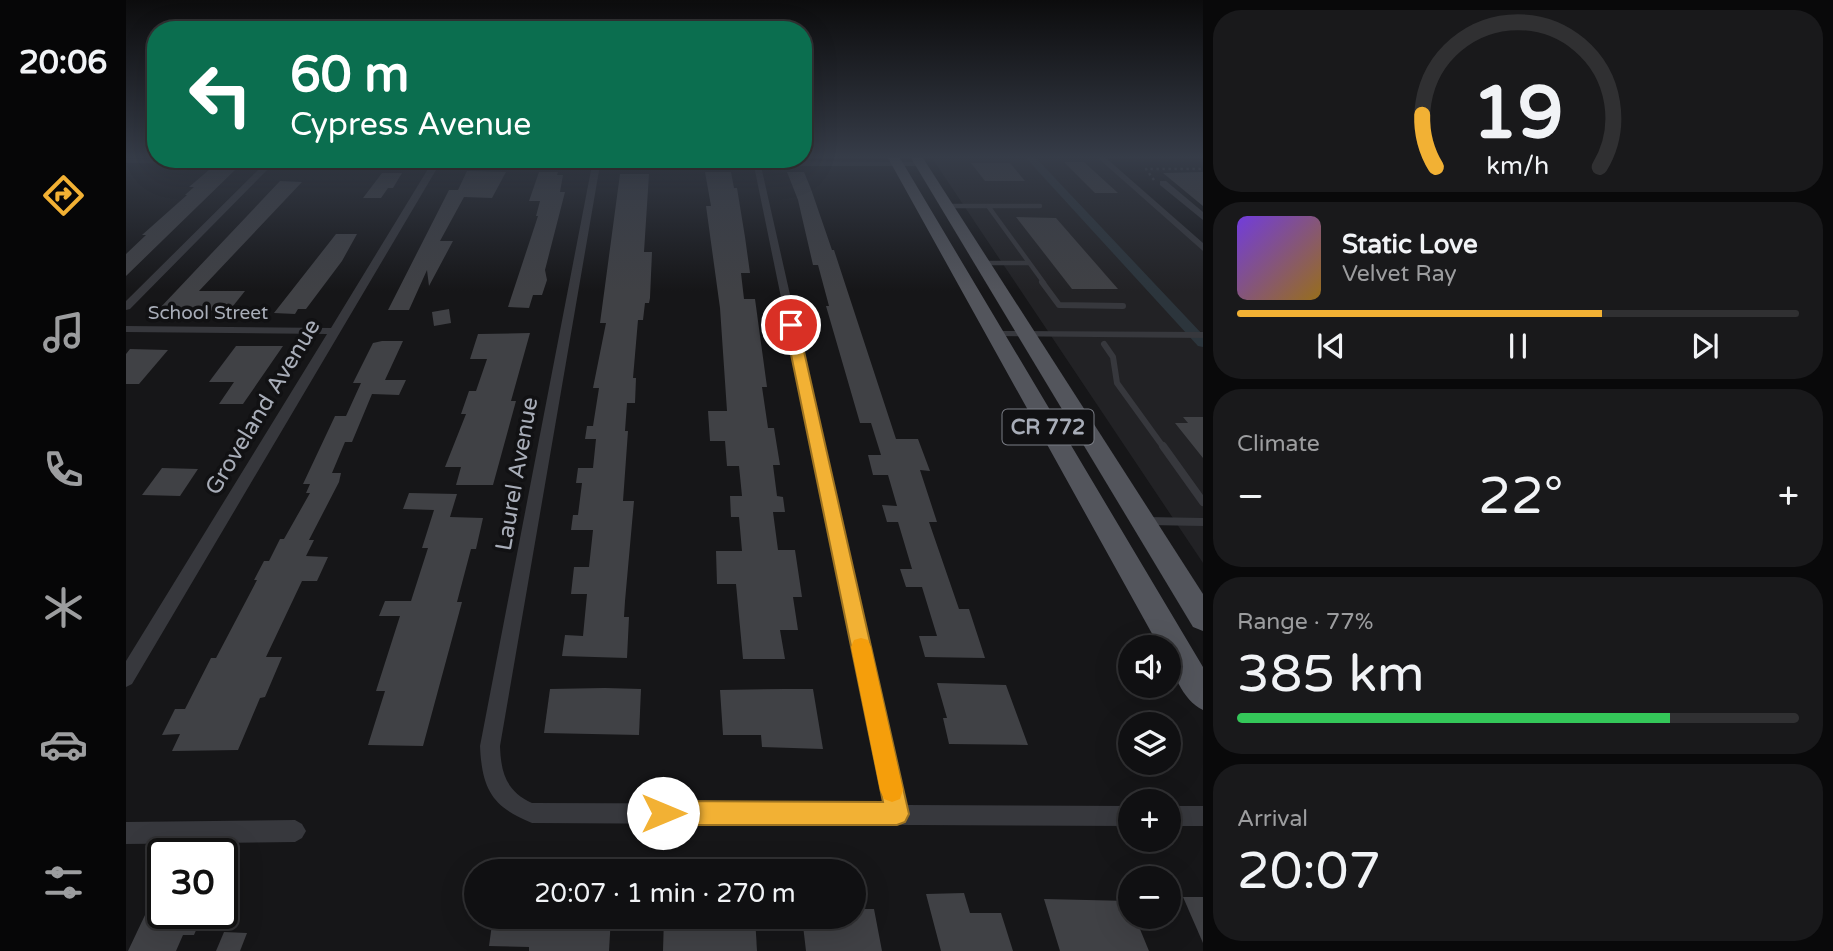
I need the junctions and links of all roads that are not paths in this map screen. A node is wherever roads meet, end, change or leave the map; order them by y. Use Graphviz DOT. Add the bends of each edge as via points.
graph roads {
  1 [pos="230,202"];
  2 [pos="412,202"];
  3 [pos="589,202"];
  4 [pos="765,202"];
  5 [pos="928,202"];
  6 [pos="943,202"];
  7 [pos="1151,202"];
  8 [pos="1186,202"];
  9 [pos="946,206"];
  10 [pos="988,206"];
  11 [pos="1040,206"];
  12 [pos="1203,216"];
  13 [pos="1203,248"];
  14 [pos="982,263"];
  15 [pos="1028,263"];
  16 [pos="1123,306"];
  17 [pos="126,307"];
  18 [pos="126,330"];
  19 [pos="333,331"];
  20 [pos="1203,335"];
  21 [pos="998,339"];
  22 [pos="1030,339"];
  23 [pos="1169,340"];
  24 [pos="1104,344"];
  25 [pos="1203,345"];
  26 [pos="1203,502"];
  27 [pos="1143,521"];
  28 [pos="1203,522"];
  29 [pos="1203,618"];
  30 [pos="126,678"];
  31 [pos="1203,695"];
  32 [pos="897,814"];
  33 [pos="1118,816"];
  34 [pos="1181,816"];
  35 [pos="1203,816"];
  36 [pos="295,831"];
  37 [pos="126,833"];
  1 -- 17 [label="street"];
  2 -- 19 [label="street, Groveland Avenue"];
  3 -- 32 [label="street, Laurel Avenue" via="490,746 491,770 502,794 512,806 533,813"];
  4 -- 32 [label="street"];
  5 -- 21 [label="main road, CR 772"];
  6 -- 9 [label="main road, CR 772"];
  7 -- 13 [label="street"];
  8 -- 12 [label="street"];
  9 -- 10 [label="lane"];
  9 -- 14 [label="main road, CR 772"];
  10 -- 11 [label="lane"];
  10 -- 15 [label="lane"];
  14 -- 15 [label="lane"];
  14 -- 22 [label="main road, CR 772"];
  15 -- 16 [label="lane" via="1059,305"];
  18 -- 19 [label="street, School Street"];
  19 -- 30 [label="street, Groveland Avenue"];
  20 -- 23 [label="street"];
  21 -- 22 [label="street"];
  21 -- 31 [label="main road, CR 772"];
  22 -- 23 [label="street"];
  22 -- 24 [label="street"];
  22 -- 27 [label="main road, CR 772"];
  23 -- 24 [label="street"];
  23 -- 25 [label="street"];
  24 -- 26 [label="lane" via="1113,357 1117,383"];
  27 -- 28 [label="lane"];
  27 -- 29 [label="main road, CR 772"];
  32 -- 33 [label="street"];
  34 -- 35 [label="street"];
  36 -- 37 [label="street"];
}
